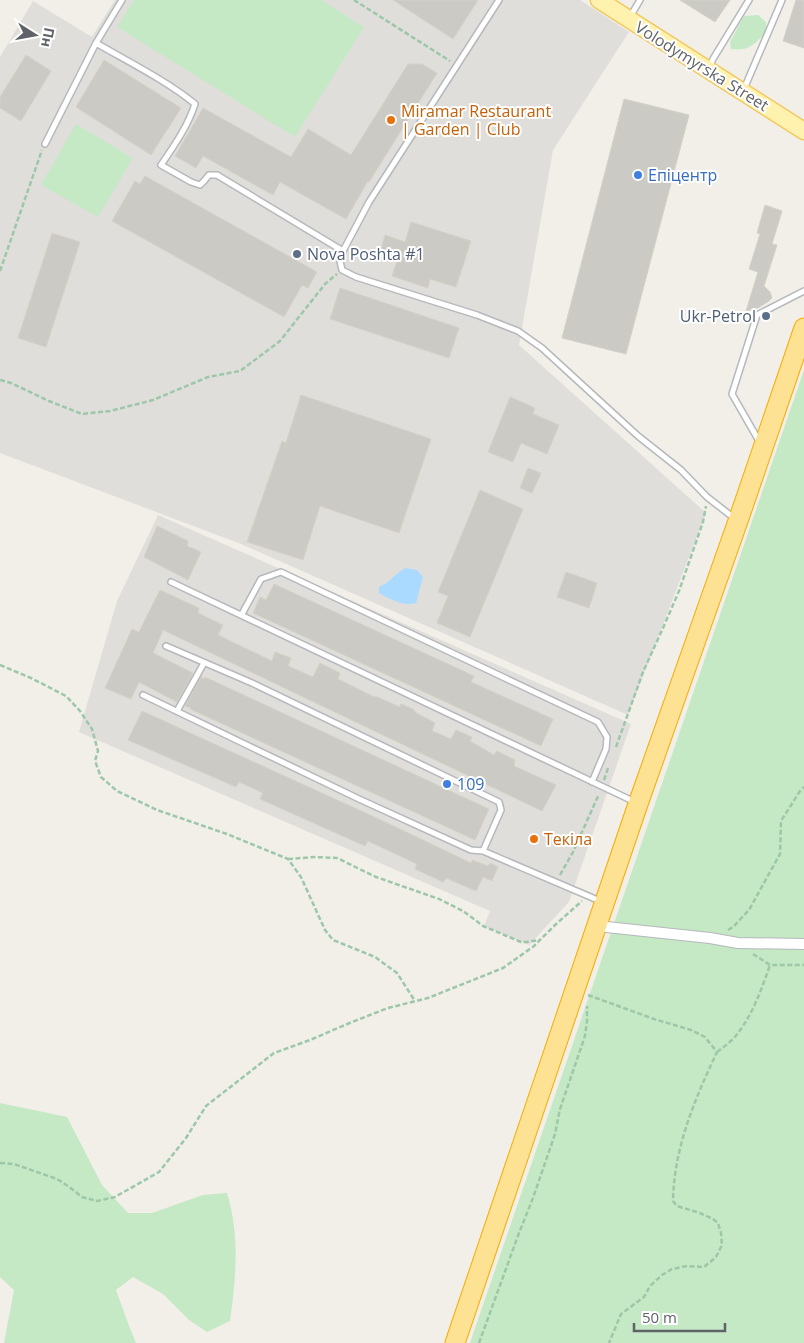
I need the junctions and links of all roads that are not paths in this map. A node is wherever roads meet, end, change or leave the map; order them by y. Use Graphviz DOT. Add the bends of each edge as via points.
graph roads {
  1 [pos="122,0"];
  2 [pos="499,0"];
  3 [pos="599,0"];
  4 [pos="640,0"];
  5 [pos="749,0"];
  6 [pos="782,0"];
  7 [pos="629,19"];
  8 [pos="96,43"];
  9 [pos="708,70"];
  10 [pos="743,92"];
  11 [pos="804,131"];
  12 [pos="44,144"];
  13 [pos="342,250"];
  14 [pos="804,291"];
  15 [pos="804,328"];
  16 [pos="799,355"];
  17 [pos="763,447"];
  18 [pos="738,521"];
  19 [pos="171,582"];
  20 [pos="242,614"];
  21 [pos="166,646"];
  22 [pos="204,663"];
  23 [pos="143,695"];
  24 [pos="177,711"];
  25 [pos="592,782"];
  26 [pos="638,804"];
  27 [pos="483,850"];
  28 [pos="605,904"];
  29 [pos="596,926"];
  30 [pos="804,944"];
  31 [pos="455,1343"];
  1 -- 8 [label="lane"];
  2 -- 13 [label="lane" via="369,202"];
  3 -- 7 [label="main road, Volodymyrska Street"];
  4 -- 7 [label="lane"];
  5 -- 9 [label="lane"];
  6 -- 10 [label="lane"];
  7 -- 9 [label="main road, Volodymyrska Street"];
  8 -- 12 [label="lane"];
  8 -- 13 [label="lane" via="194,104 192,113 161,165 200,185 209,175 217,175"];
  9 -- 10 [label="main road, Volodymyrska Street"];
  10 -- 11 [label="main road, Volodymyrska Street"];
  13 -- 18 [label="lane" via="342,270 356,277 518,331 542,348 638,436 681,470 707,497"];
  14 -- 17 [label="lane" via="757,315 732,394"];
  15 -- 16 [label="highway"];
  16 -- 17 [label="highway"];
  17 -- 18 [label="highway"];
  18 -- 26 [label="highway"];
  19 -- 20 [label="lane"];
  20 -- 25 [label="lane"];
  20 -- 25 [label="lane" via="261,579 281,572 590,718 598,722 607,737 606,749"];
  21 -- 22 [label="lane"];
  22 -- 24 [label="lane"];
  22 -- 27 [label="lane" via="499,802 501,810"];
  23 -- 24 [label="lane"];
  24 -- 27 [label="lane" via="470,850"];
  25 -- 26 [label="lane"];
  26 -- 28 [label="highway"];
  27 -- 28 [label="lane"];
  28 -- 29 [label="highway"];
  29 -- 30 [label="street" via="738,943"];
  29 -- 31 [label="highway"];
}
